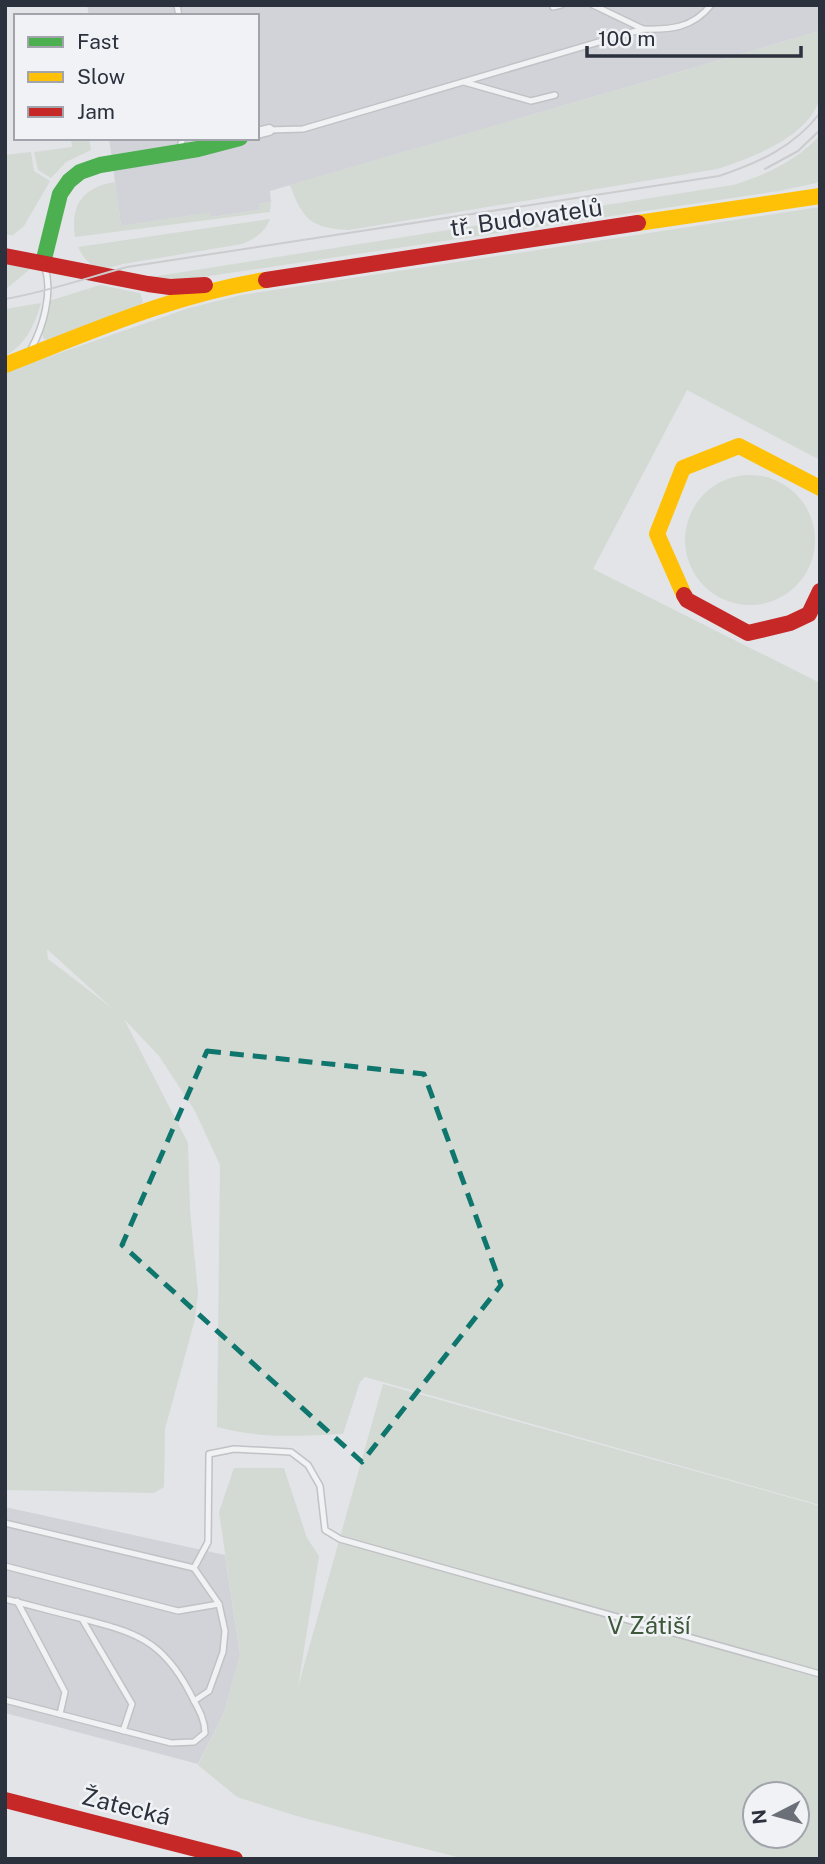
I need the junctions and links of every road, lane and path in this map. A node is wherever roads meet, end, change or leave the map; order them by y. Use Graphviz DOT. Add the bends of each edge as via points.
graph roads {
  1 [pos="561,5"];
  2 [pos="593,5"];
  3 [pos="711,5"];
  4 [pos="553,7"];
  5 [pos="643,29"];
  6 [pos="463,81"];
  7 [pos="555,95"];
  8 [pos="270,130"];
  9 [pos="259,131"];
  10 [pos="225,140"];
  11 [pos="181,146"];
  12 [pos="820,196"];
  13 [pos="5,256"];
  14 [pos="43,263"];
  15 [pos="239,284"];
  16 [pos="21,359"];
  17 [pos="5,365"];
  18 [pos="820,488"];
  19 [pos="820,592"];
  20 [pos="5,1523"];
  21 [pos="5,1566"];
  22 [pos="194,1568"];
  23 [pos="5,1599"];
  24 [pos="17,1601"];
  25 [pos="219,1604"];
  26 [pos="82,1619"];
  27 [pos="820,1674"];
  28 [pos="5,1700"];
  29 [pos="194,1701"];
  30 [pos="60,1714"];
  31 [pos="123,1731"];
  32 [pos="5,1800"];
  33 [pos="235,1859"];
  1 -- 4 [label="lane"];
  2 -- 5 [label="lane"];
  3 -- 5 [label="lane" via="682,27"];
  5 -- 6 [label="lane"];
  6 -- 7 [label="lane" via="531,101"];
  6 -- 8 [label="lane" via="303,129"];
  8 -- 9 [label="street"];
  10 -- 11 [label="street"];
  11 -- 14 [label="street" via="100,165 74,177 57,203"];
  12 -- 15 [label="street, tř. Budovatelů"];
  13 -- 14 [label="street, tř. Budovatelů"];
  14 -- 15 [label="street, tř. Budovatelů" via="148,285"];
  14 -- 16 [label="lane" via="49,281 47,298 34,342"];
  15 -- 16 [label="street, tř. Budovatelů" via="187,296"];
  16 -- 17 [label="street, tř. Budovatelů"];
  18 -- 19 [label="street" via="739,446 683,468 657,534 687,600 748,633 809,614"];
  20 -- 22 [label="lane"];
  21 -- 25 [label="lane" via="178,1611"];
  22 -- 25 [label="lane"];
  22 -- 27 [label="lane" via="208,1542 209,1454 233,1449 291,1452 308,1465 320,1486 325,1530 340,1539"];
  23 -- 24 [label="lane"];
  24 -- 26 [label="lane"];
  24 -- 30 [label="lane" via="65,1692"];
  25 -- 29 [label="lane" via="225,1631 223,1652 209,1691"];
  26 -- 29 [label="lane" via="138,1635 183,1678"];
  26 -- 31 [label="lane" via="132,1704"];
  28 -- 30 [label="lane"];
  29 -- 31 [label="lane" via="205,1721 205,1733 194,1742 171,1743"];
  30 -- 31 [label="lane"];
  32 -- 33 [label="street, Žatecká"];
}
